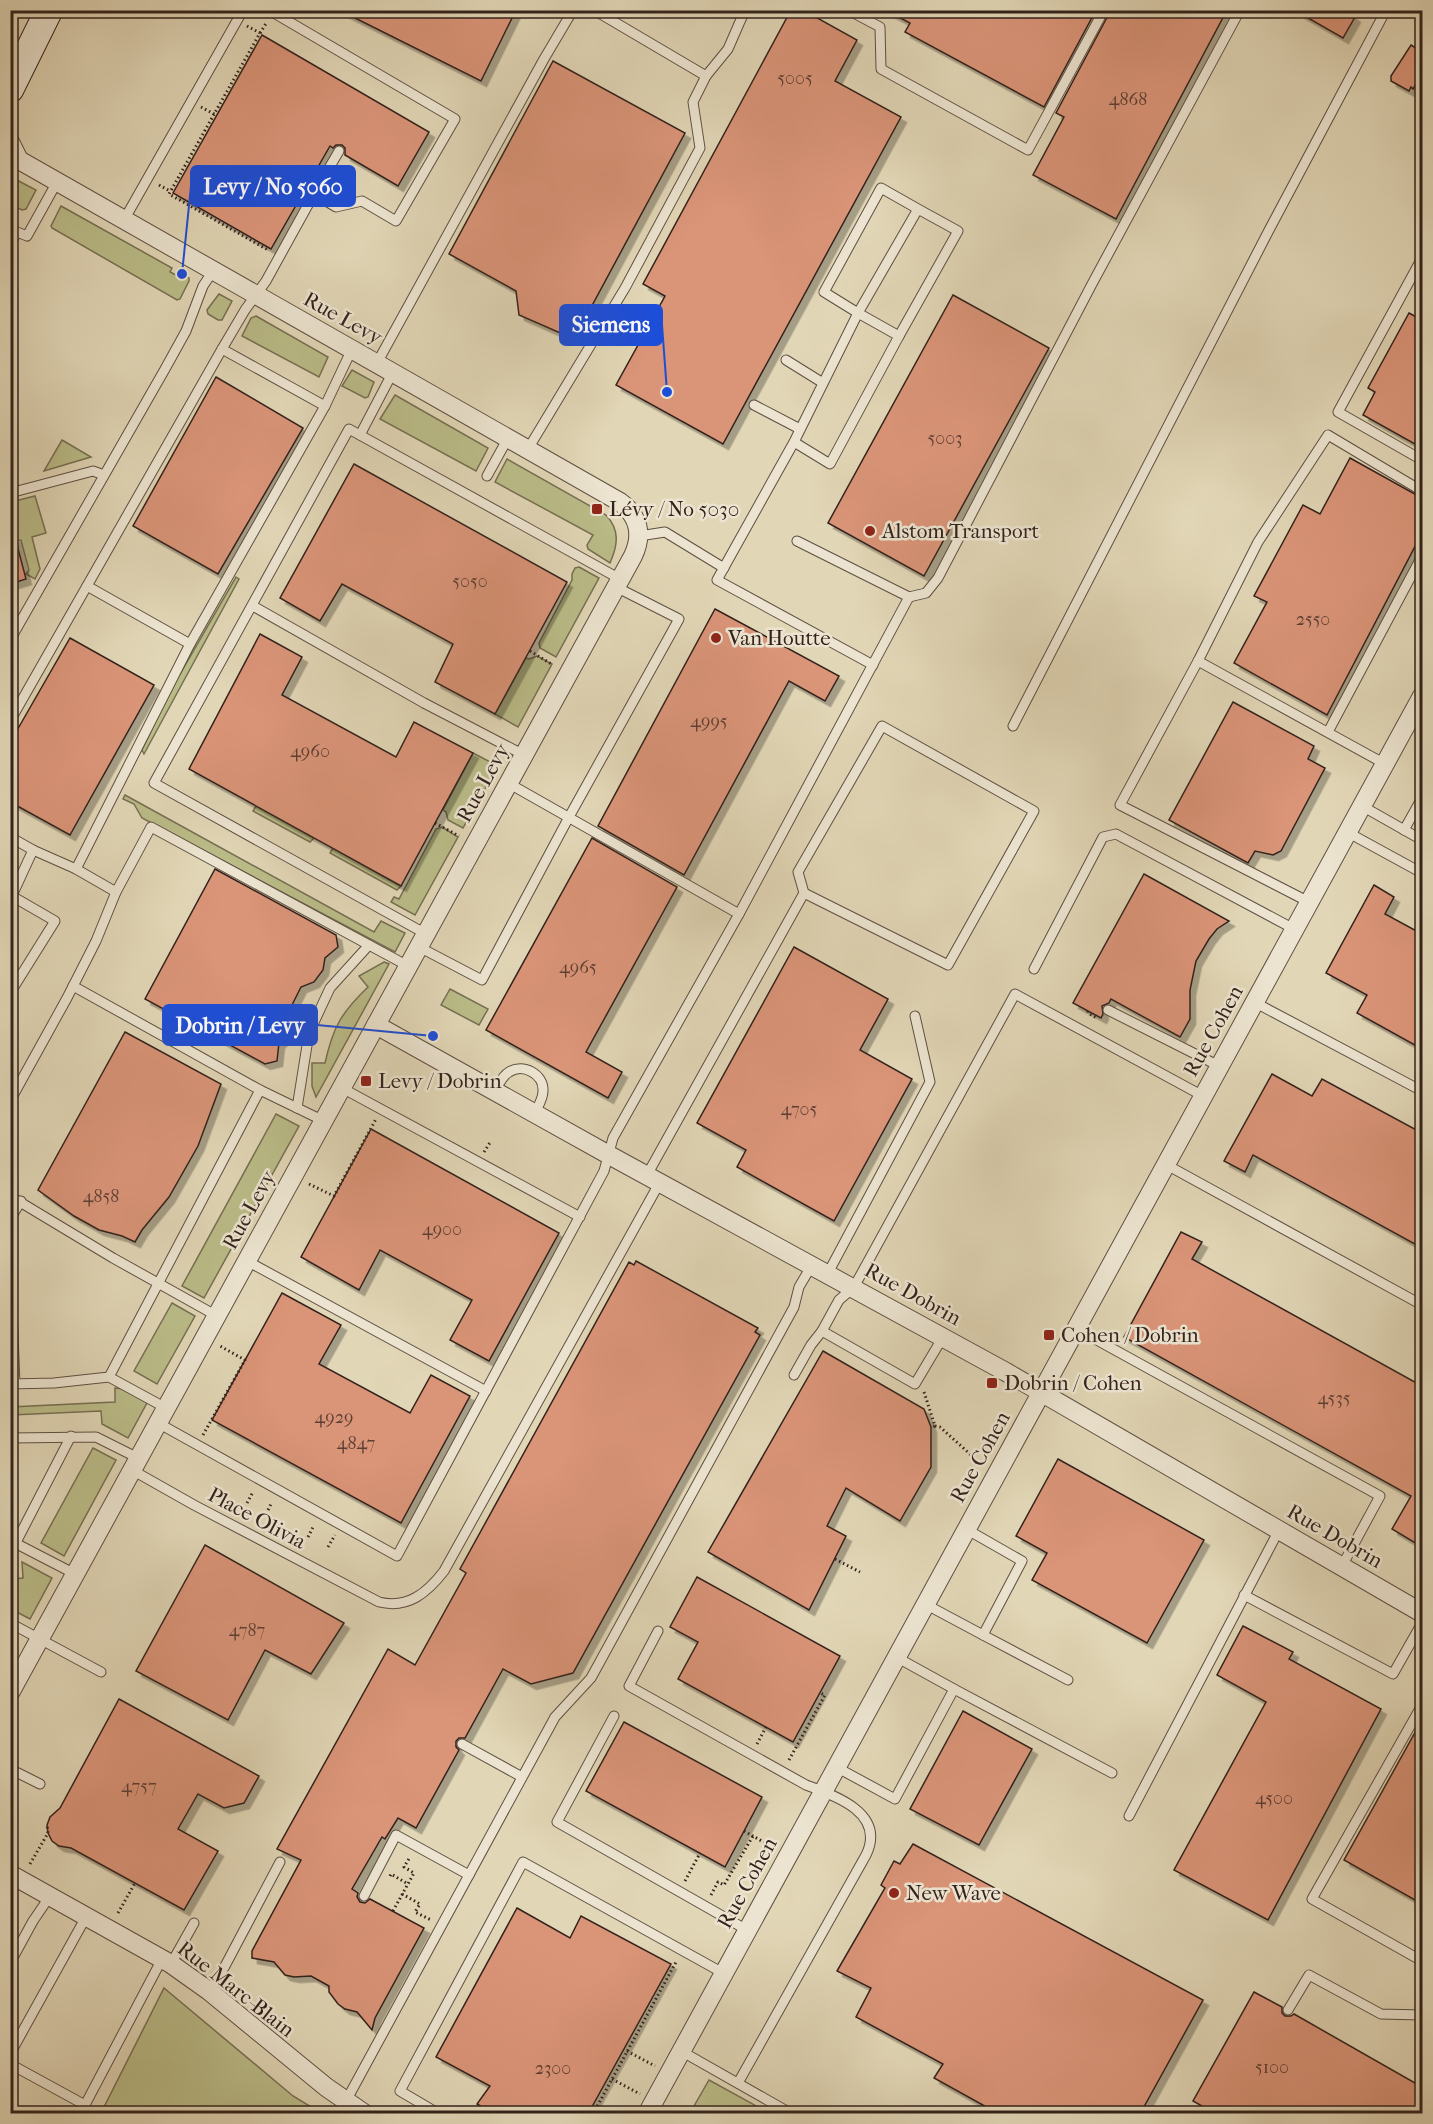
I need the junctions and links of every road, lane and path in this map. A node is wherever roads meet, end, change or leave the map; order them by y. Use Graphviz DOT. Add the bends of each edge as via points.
graph roads {
  1 [pos="49,10"];
  2 [pos="243,10"];
  3 [pos="573,10"];
  4 [pos="594,10"];
  5 [pos="745,10"];
  6 [pos="848,10"];
  7 [pos="1104,10"];
  8 [pos="1240,10"];
  9 [pos="1386,10"];
  10 [pos="607,14"];
  11 [pos="268,15"];
  12 [pos="246,26"];
  13 [pos="260,33"];
  14 [pos="706,76"];
  15 [pos="10,89"];
  16 [pos="199,105"];
  17 [pos="216,115"];
  18 [pos="10,142"];
  19 [pos="339,151"];
  20 [pos="15,161"];
  21 [pos="57,182"];
  22 [pos="314,194"];
  23 [pos="918,209"];
  24 [pos="124,220"];
  25 [pos="10,245"];
  26 [pos="270,252"];
  27 [pos="1422,258"];
  28 [pos="213,271"];
  29 [pos="256,295"];
  30 [pos="858,313"];
  31 [pos="899,336"];
  32 [pos="352,348"];
  33 [pos="222,349"];
  34 [pos="786,360"];
  35 [pos="376,363"];
  36 [pos="393,372"];
  37 [pos="823,383"];
  38 [pos="754,405"];
  39 [pos="325,406"];
  40 [pos="800,429"];
  41 [pos="360,435"];
  42 [pos="508,438"];
  43 [pos="794,442"];
  44 [pos="528,449"];
  45 [pos="1422,460"];
  46 [pos="104,475"];
  47 [pos="488,476"];
  48 [pos="1422,491"];
  49 [pos="10,493"];
  50 [pos="639,536"];
  51 [pos="797,541"];
  52 [pos="1422,556"];
  53 [pos="724,568"];
  54 [pos="618,583"];
  55 [pos="87,586"];
  56 [pos="909,597"];
  57 [pos="253,606"];
  58 [pos="10,640"];
  59 [pos="190,644"];
  60 [pos="530,651"];
  61 [pos="1198,661"];
  62 [pos="553,665"];
  63 [pos="873,665"];
  64 [pos="1422,696"];
  65 [pos="10,721"];
  66 [pos="1013,726"];
  67 [pos="1328,732"];
  68 [pos="524,755"];
  69 [pos="1385,764"];
  70 [pos="508,783"];
  71 [pos="1422,798"];
  72 [pos="1362,806"];
  73 [pos="569,817"];
  74 [pos="435,823"];
  75 [pos="1404,830"];
  76 [pos="1347,832"];
  77 [pos="459,836"];
  78 [pos="10,837"];
  79 [pos="1422,840"];
  80 [pos="33,850"];
  81 [pos="76,869"];
  82 [pos="1422,873"];
  83 [pos="116,892"];
  84 [pos="804,893"];
  85 [pos="11,897"];
  86 [pos="1309,902"];
  87 [pos="739,914"];
  88 [pos="1294,929"];
  89 [pos="422,940"];
  90 [pos="369,945"];
  91 [pos="408,966"];
  92 [pos="1034,969"];
  93 [pos="73,986"];
  94 [pos="10,993"];
  95 [pos="1254,1002"];
  96 [pos="1108,1010"];
  97 [pos="1089,1011"];
  98 [pos="915,1016"];
  99 [pos="1097,1018"];
  100 [pos="376,1025"];
  101 [pos="1219,1066"];
  102 [pos="342,1088"];
  103 [pos="260,1090"];
  104 [pos="495,1091"];
  105 [pos="1422,1091"];
  106 [pos="1203,1096"];
  107 [pos="10,1101"];
  108 [pos="297,1108"];
  109 [pos="535,1113"];
  110 [pos="376,1118"];
  111 [pos="324,1121"];
  112 [pos="609,1155"];
  113 [pos="1165,1164"];
  114 [pos="654,1178"];
  115 [pos="309,1184"];
  116 [pos="10,1196"];
  117 [pos="21,1201"];
  118 [pos="580,1217"];
  119 [pos="10,1245"];
  120 [pos="247,1261"];
  121 [pos="10,1262"];
  122 [pos="820,1269"];
  123 [pos="159,1283"];
  124 [pos="854,1287"];
  125 [pos="1422,1305"];
  126 [pos="217,1316"];
  127 [pos="1075,1328"];
  128 [pos="822,1331"];
  129 [pos="944,1337"];
  130 [pos="220,1346"];
  131 [pos="794,1375"];
  132 [pos="109,1377"];
  133 [pos="13,1384"];
  134 [pos="486,1391"];
  135 [pos="1041,1392"];
  136 [pos="924,1393"];
  137 [pos="162,1415"];
  138 [pos="70,1436"];
  139 [pos="202,1437"];
  140 [pos="10,1438"];
  141 [pos="135,1464"];
  142 [pos="979,1464"];
  143 [pos="966,1529"];
  144 [pos="1279,1530"];
  145 [pos="17,1544"];
  146 [pos="10,1554"];
  147 [pos="835,1559"];
  148 [pos="1342,1566"];
  149 [pos="860,1572"];
  150 [pos="75,1574"];
  151 [pos="1244,1595"];
  152 [pos="925,1604"];
  153 [pos="1420,1610"];
  154 [pos="10,1623"];
  155 [pos="658,1631"];
  156 [pos="982,1635"];
  157 [pos="40,1638"];
  158 [pos="896,1657"];
  159 [pos="101,1672"];
  160 [pos="1068,1680"];
  161 [pos="954,1689"];
  162 [pos="10,1693"];
  163 [pos="820,1693"];
  164 [pos="1422,1705"];
  165 [pos="614,1716"];
  166 [pos="766,1727"];
  167 [pos="763,1733"];
  168 [pos="462,1744"];
  169 [pos="787,1764"];
  170 [pos="836,1767"];
  171 [pos="10,1769"];
  172 [pos="1112,1773"];
  173 [pos="522,1778"];
  174 [pos="40,1784"];
  175 [pos="823,1791"];
  176 [pos="1129,1816"];
  177 [pos="47,1824"];
  178 [pos="744,1831"];
  179 [pos="753,1836"];
  180 [pos="771,1846"];
  181 [pos="412,1853"];
  182 [pos="700,1853"];
  183 [pos="280,1862"];
  184 [pos="29,1866"];
  185 [pos="692,1868"];
  186 [pos="10,1874"];
  187 [pos="469,1875"];
  188 [pos="135,1884"];
  189 [pos="386,1884"];
  190 [pos="408,1884"];
  191 [pos="402,1894"];
  192 [pos="50,1896"];
  193 [pos="364,1896"];
  194 [pos="710,1898"];
  195 [pos="393,1911"];
  196 [pos="118,1913"];
  197 [pos="86,1917"];
  198 [pos="432,1921"];
  199 [pos="194,1923"];
  200 [pos="747,1930"];
  201 [pos="678,1957"];
  202 [pos="1422,1961"];
  203 [pos="167,1962"];
  204 [pos="10,1963"];
  205 [pos="723,1973"];
  206 [pos="209,1991"];
  207 [pos="1288,2010"];
  208 [pos="1422,2015"];
  209 [pos="627,2050"];
  210 [pos="681,2051"];
  211 [pos="10,2054"];
  212 [pos="10,2064"];
  213 [pos="651,2064"];
  214 [pos="612,2079"];
  215 [pos="738,2083"];
  216 [pos="635,2092"];
  217 [pos="346,2101"];
  218 [pos="365,2114"];
  219 [pos="439,2114"];
  220 [pos="594,2114"];
  221 [pos="647,2114"];
  222 [pos="792,2114"];
  1 -- 15 [label="main road"];
  2 -- 24 [label="lane"];
  3 -- 35 [label="lane"];
  4 -- 10 [label="lane"];
  5 -- 14 [label="lane" via="728,49"];
  6 -- 7 [label="lane" via="880,27 881,69 1028,150"];
  8 -- 56 [label="lane" via="938,578 926,593"];
  9 -- 66 [label="lane"];
  10 -- 14 [label="lane"];
  11 -- 13 [label="path"];
  11 -- 22 [label="lane" via="455,119 396,221 362,201 336,207"];
  12 -- 13 [label="path"];
  13 -- 17 [label="path"];
  14 -- 44 [label="lane" via="693,102 700,148 625,288"];
  16 -- 17 [label="path"];
  17 -- 26 [label="path" via="169,194"];
  18 -- 20 [label="street, Rue Levy"];
  19 -- 22 [label="lane"];
  20 -- 21 [label="street, Rue Levy"];
  21 -- 24 [label="street, Rue Levy"];
  21 -- 25 [label="lane" via="27,236 17,232"];
  22 -- 29 [label="lane"];
  23 -- 30 [label="lane"];
  23 -- 30 [label="lane" via="881,188 824,292"];
  23 -- 31 [label="lane" via="958,231"];
  24 -- 28 [label="street, Rue Levy"];
  27 -- 45 [label="lane" via="1338,412"];
  28 -- 29 [label="street, Rue Levy"];
  28 -- 46 [label="lane" via="186,331"];
  29 -- 32 [label="street, Rue Levy"];
  29 -- 33 [label="lane"];
  30 -- 31 [label="lane"];
  30 -- 37 [label="lane"];
  31 -- 43 [label="lane" via="830,464"];
  32 -- 35 [label="street, Rue Levy"];
  32 -- 39 [label="lane"];
  33 -- 39 [label="lane"];
  33 -- 55 [label="lane"];
  34 -- 37 [label="lane"];
  35 -- 36 [label="street, Rue Levy"];
  36 -- 41 [label="lane"];
  36 -- 42 [label="street, Rue Levy"];
  37 -- 40 [label="lane"];
  38 -- 40 [label="lane"];
  39 -- 59 [label="lane"];
  40 -- 43 [label="lane"];
  41 -- 54 [label="lane"];
  41 -- 57 [label="lane" via="349,429"];
  42 -- 44 [label="street, Rue Levy"];
  42 -- 47 [label="lane"];
  43 -- 53 [label="lane"];
  44 -- 50 [label="street, Rue Levy" via="626,507 635,518"];
  46 -- 49 [label="lane" via="93,471"];
  46 -- 58 [label="lane"];
  48 -- 61 [label="lane" via="1328,435 1258,542"];
  50 -- 53 [label="lane" via="665,532"];
  50 -- 54 [label="street, Rue Levy" via="637,549"];
  51 -- 56 [label="lane"];
  52 -- 67 [label="lane"];
  53 -- 63 [label="lane" via="717,580"];
  54 -- 68 [label="street, Rue Levy"];
  54 -- 73 [label="lane" via="679,619"];
  55 -- 59 [label="lane"];
  55 -- 65 [label="lane"];
  56 -- 63 [label="lane"];
  57 -- 68 [label="lane"];
  57 -- 89 [label="lane" via="154,783"];
  59 -- 81 [label="lane"];
  60 -- 62 [label="path"];
  61 -- 67 [label="lane"];
  61 -- 86 [label="lane" via="1120,805"];
  63 -- 87 [label="lane"];
  64 -- 69 [label="street, Rue Cohen"];
  67 -- 69 [label="lane"];
  68 -- 70 [label="street, Rue Levy"];
  69 -- 72 [label="street, Rue Cohen"];
  70 -- 73 [label="lane"];
  70 -- 89 [label="street, Rue Levy"];
  71 -- 75 [label="lane"];
  72 -- 75 [label="lane"];
  72 -- 76 [label="street, Rue Cohen"];
  73 -- 87 [label="lane"];
  73 -- 89 [label="lane" via="482,980"];
  74 -- 77 [label="path"];
  75 -- 79 [label="lane"];
  76 -- 82 [label="lane"];
  76 -- 86 [label="street, Rue Cohen"];
  78 -- 80 [label="lane"];
  80 -- 81 [label="lane"];
  80 -- 85 [label="lane"];
  81 -- 83 [label="lane"];
  83 -- 90 [label="lane" via="151,827"];
  83 -- 93 [label="lane"];
  84 -- 84 [label="lane" via="798,872 882,726 1034,811 948,965"];
  84 -- 114 [label="lane, Place Olivia"];
  85 -- 94 [label="lane" via="55,921"];
  86 -- 88 [label="street, Rue Cohen"];
  87 -- 112 [label="lane" via="614,1138"];
  88 -- 92 [label="lane" via="1116,834 1103,837"];
  88 -- 95 [label="street, Rue Cohen"];
  89 -- 91 [label="street, Rue Levy"];
  90 -- 91 [label="lane"];
  90 -- 108 [label="lane" via="330,988 309,1033"];
  91 -- 100 [label="street, Rue Levy"];
  93 -- 103 [label="lane"];
  93 -- 107 [label="lane"];
  95 -- 101 [label="street, Rue Cohen"];
  95 -- 105 [label="lane"];
  96 -- 101 [label="lane"];
  97 -- 99 [label="path"];
  98 -- 122 [label="lane" via="930,1082"];
  100 -- 102 [label="street, Rue Levy"];
  100 -- 104 [label="street, Rue Dobrin"];
  101 -- 106 [label="street, Rue Cohen"];
  102 -- 111 [label="street, Rue Levy"];
  102 -- 118 [label="lane"];
  103 -- 108 [label="lane"];
  103 -- 123 [label="lane"];
  104 -- 109 [label="street, Rue Dobrin"];
  104 -- 109 [label="lane" via="509,1071 532,1072 543,1088"];
  106 -- 113 [label="street, Rue Cohen"];
  106 -- 124 [label="lane" via="1015,994"];
  108 -- 111 [label="lane"];
  109 -- 112 [label="street, Rue Dobrin"];
  110 -- 115 [label="path" via="334,1196"];
  111 -- 120 [label="street, Rue Levy"];
  112 -- 114 [label="street, Rue Dobrin"];
  112 -- 118 [label="lane"];
  113 -- 125 [label="lane"];
  113 -- 127 [label="street, Rue Cohen"];
  114 -- 122 [label="street, Rue Dobrin"];
  114 -- 141 [label="lane, Place Olivia" via="444,1571 424,1593 406,1603 389,1605 366,1595 194,1505"];
  116 -- 117 [label="lane"];
  117 -- 119 [label="lane" via="12,1215"];
  117 -- 123 [label="lane"];
  118 -- 134 [label="lane"];
  120 -- 126 [label="street, Rue Levy"];
  120 -- 134 [label="lane"];
  121 -- 133 [label="lane"];
  122 -- 124 [label="street, Rue Dobrin"];
  122 -- 173 [label="lane" via="799,1287 794,1307 591,1678 555,1717"];
  123 -- 126 [label="lane"];
  123 -- 132 [label="lane"];
  124 -- 128 [label="lane" via="839,1300"];
  124 -- 129 [label="street, Rue Dobrin"];
  126 -- 137 [label="street, Rue Levy"];
  127 -- 135 [label="street, Rue Cohen"];
  127 -- 148 [label="lane" via="1380,1496"];
  128 -- 129 [label="lane" via="915,1384"];
  128 -- 131 [label="lane"];
  129 -- 135 [label="street, Rue Dobrin"];
  130 -- 139 [label="path" via="245,1360"];
  132 -- 133 [label="lane"];
  132 -- 137 [label="lane"];
  134 -- 137 [label="lane" via="398,1556"];
  135 -- 143 [label="street, Rue Cohen"];
  135 -- 144 [label="street, Rue Dobrin"];
  136 -- 142 [label="path" via="933,1426 940,1427"];
  137 -- 141 [label="street, Rue Levy"];
  138 -- 140 [label="lane, Place Olivia"];
  138 -- 141 [label="lane, Place Olivia" via="96,1437"];
  138 -- 145 [label="lane"];
  141 -- 150 [label="street, Rue Levy"];
  143 -- 152 [label="street, Rue Cohen"];
  143 -- 156 [label="lane" via="1022,1561"];
  144 -- 148 [label="street, Rue Dobrin"];
  144 -- 151 [label="lane"];
  145 -- 146 [label="lane"];
  145 -- 150 [label="lane"];
  147 -- 149 [label="path"];
  148 -- 153 [label="street, Rue Dobrin"];
  150 -- 157 [label="street, Rue Levy"];
  151 -- 153 [label="lane" via="1393,1674"];
  151 -- 176 [label="lane"];
  152 -- 156 [label="lane"];
  152 -- 158 [label="street, Rue Cohen"];
  154 -- 157 [label="lane"];
  155 -- 175 [label="lane" via="629,1686"];
  156 -- 160 [label="lane"];
  157 -- 159 [label="lane"];
  157 -- 162 [label="street, Rue Levy"];
  158 -- 161 [label="lane"];
  158 -- 170 [label="street, Rue Cohen"];
  161 -- 170 [label="lane" via="895,1799"];
  161 -- 172 [label="lane"];
  163 -- 169 [label="path" via="825,1695"];
  164 -- 202 [label="lane" via="1312,1899"];
  165 -- 200 [label="lane" via="557,1822"];
  166 -- 167 [label="path"];
  168 -- 173 [label="lane"];
  170 -- 175 [label="street, Rue Cohen"];
  171 -- 174 [label="lane"];
  173 -- 187 [label="lane"];
  175 -- 200 [label="street, Rue Cohen"];
  175 -- 215 [label="lane" via="864,1816 871,1831 870,1846"];
  177 -- 184 [label="path" via="48,1833"];
  178 -- 179 [label="path"];
  179 -- 180 [label="path"];
  179 -- 194 [label="path" via="724,1885 718,1882"];
  181 -- 190 [label="path" via="404,1867 414,1873"];
  182 -- 185 [label="path"];
  183 -- 206 [label="lane"];
  186 -- 192 [label="street, Rue Marc-Blain"];
  187 -- 193 [label="lane" via="396,1835"];
  187 -- 217 [label="lane"];
  188 -- 196 [label="path"];
  189 -- 190 [label="path" via="392,1874"];
  190 -- 191 [label="path"];
  191 -- 195 [label="path"];
  191 -- 198 [label="path" via="420,1904 415,1912"];
  192 -- 197 [label="street, Rue Marc-Blain"];
  192 -- 204 [label="lane"];
  197 -- 203 [label="street, Rue Marc-Blain"];
  197 -- 211 [label="lane"];
  199 -- 203 [label="lane"];
  200 -- 205 [label="street, Rue Cohen"];
  201 -- 209 [label="path"];
  203 -- 206 [label="street, Rue Marc-Blain"];
  203 -- 212 [label="lane" via="85,2105"];
  205 -- 210 [label="street, Rue Cohen"];
  205 -- 219 [label="lane" via="523,1862 400,2091"];
  206 -- 217 [label="street, Rue Marc-Blain" via="275,2048"];
  207 -- 208 [label="lane" via="1309,1975 1381,2014"];
  209 -- 213 [label="path"];
  209 -- 214 [label="path"];
  210 -- 215 [label="lane"];
  210 -- 221 [label="street, Rue Cohen"];
  214 -- 216 [label="path"];
  214 -- 220 [label="path"];
  215 -- 222 [label="lane"];
  217 -- 218 [label="street, Rue Marc-Blain"];
}
